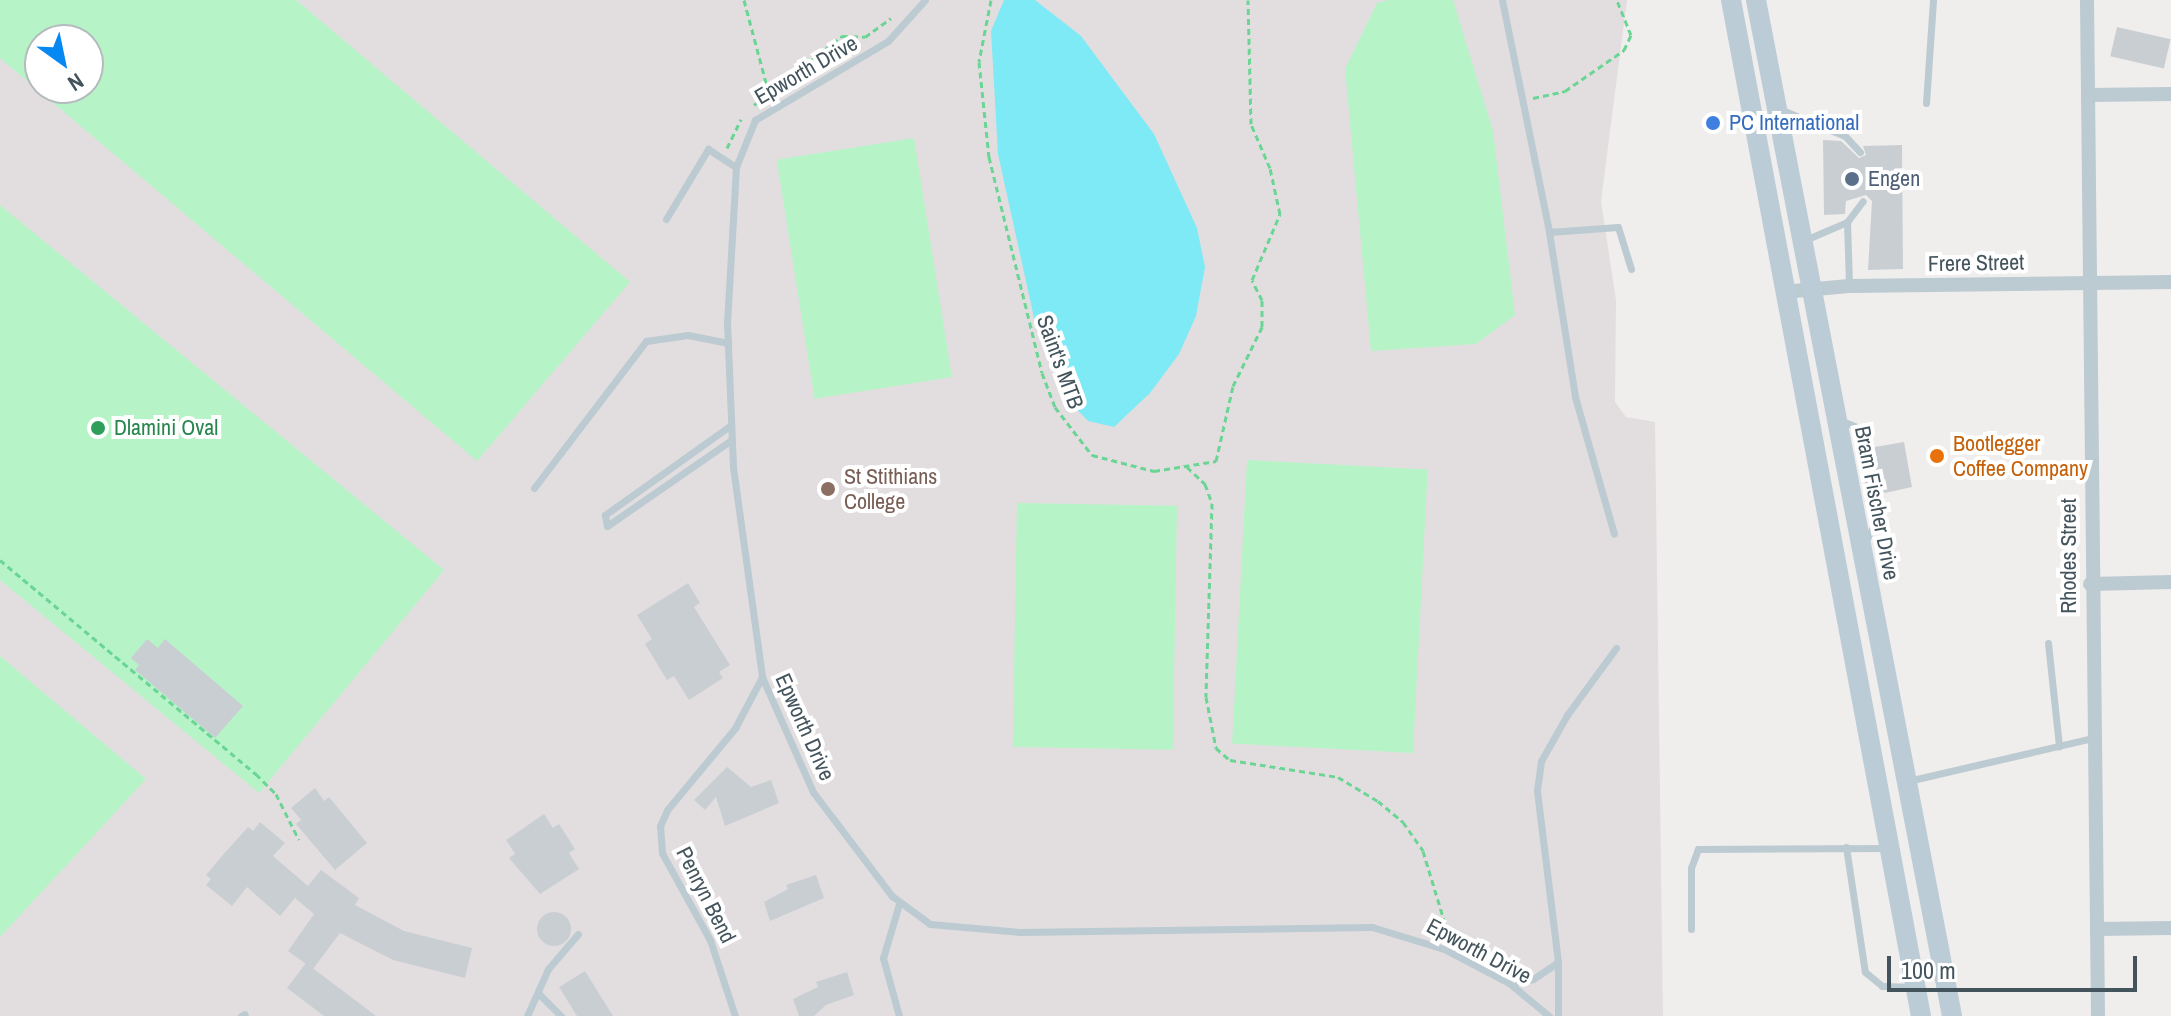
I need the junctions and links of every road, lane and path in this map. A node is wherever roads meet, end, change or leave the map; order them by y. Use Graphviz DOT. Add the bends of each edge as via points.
graph roads {
  1 [pos="744,0"];
  2 [pos="925,0"];
  3 [pos="991,0"];
  4 [pos="1248,0"];
  5 [pos="1502,0"];
  6 [pos="1617,0"];
  7 [pos="1731,0"];
  8 [pos="1756,0"];
  9 [pos="1933,0"];
  10 [pos="2087,0"];
  11 [pos="895,15"];
  12 [pos="769,94"];
  13 [pos="2171,94"];
  14 [pos="2088,95"];
  15 [pos="1523,100"];
  16 [pos="1926,103"];
  17 [pos="1776,107"];
  18 [pos="1860,152"];
  19 [pos="722,158"];
  20 [pos="736,167"];
  21 [pos="1863,201"];
  22 [pos="666,219"];
  23 [pos="1847,222"];
  24 [pos="1549,232"];
  25 [pos="1802,242"];
  26 [pos="1631,269"];
  27 [pos="2171,282"];
  28 [pos="2092,284"];
  29 [pos="1849,286"];
  30 [pos="1811,290"];
  31 [pos="1783,292"];
  32 [pos="728,343"];
  33 [pos="1836,419"];
  34 [pos="731,425"];
  35 [pos="731,440"];
  36 [pos="1869,449"];
  37 [pos="1187,467"];
  38 [pos="534,488"];
  39 [pos="1879,494"];
  40 [pos="1614,534"];
  41 [pos="1861,546"];
  42 [pos="0,560"];
  43 [pos="2171,582"];
  44 [pos="2090,584"];
  45 [pos="2048,643"];
  46 [pos="1616,648"];
  47 [pos="762,677"];
  48 [pos="2093,738"];
  49 [pos="2059,746"];
  50 [pos="1907,781"];
  51 [pos="299,840"];
  52 [pos="1846,847"];
  53 [pos="1890,848"];
  54 [pos="899,904"];
  55 [pos="2171,928"];
  56 [pos="1691,929"];
  57 [pos="2097,929"];
  58 [pos="578,934"];
  59 [pos="1455,955"];
  60 [pos="1558,962"];
  61 [pos="1509,983"];
  62 [pos="1915,988"];
  63 [pos="539,994"];
  64 [pos="527,1016"];
  65 [pos="561,1016"];
  66 [pos="735,1016"];
  67 [pos="899,1016"];
  68 [pos="1549,1016"];
  69 [pos="1558,1016"];
  70 [pos="1921,1016"];
  71 [pos="1952,1016"];
  72 [pos="2098,1016"];
  1 -- 12 [label="path"];
  2 -- 20 [label="lane, Epworth Drive" via="888,41 755,120"];
  3 -- 37 [label="path, Saint's MTB" via="979,62 989,157 1030,334 1055,407 1092,455 1154,471"];
  4 -- 37 [label="path, Saint's MTB" via="1251,124 1270,168 1280,214 1252,280 1262,300 1258,343 1233,386 1216,461"];
  5 -- 15 [label="lane"];
  6 -- 15 [label="path" via="1631,35 1624,50 1565,91"];
  7 -- 31 [label="main road"];
  8 -- 17 [label="main road, Bram Fischer Drive"];
  9 -- 16 [label="lane"];
  10 -- 14 [label="street, Rhodes Street"];
  11 -- 12 [label="path" via="865,37 842,36"];
  12 -- 19 [label="path" via="741,118"];
  13 -- 14 [label="street"];
  14 -- 28 [label="street, Rhodes Street"];
  15 -- 24 [label="lane"];
  17 -- 18 [label="lane" via="1845,136"];
  17 -- 25 [label="main road, Bram Fischer Drive"];
  19 -- 20 [label="lane"];
  19 -- 22 [label="lane" via="708,149"];
  20 -- 32 [label="lane, Epworth Drive"];
  21 -- 23 [label="lane"];
  23 -- 25 [label="lane"];
  23 -- 29 [label="lane"];
  24 -- 26 [label="lane" via="1618,227"];
  24 -- 40 [label="lane" via="1575,397"];
  25 -- 30 [label="main road, Bram Fischer Drive"];
  27 -- 28 [label="street, Frere Street"];
  28 -- 29 [label="street, Frere Street"];
  28 -- 44 [label="street, Rhodes Street"];
  29 -- 30 [label="street, Frere Street"];
  30 -- 31 [label="street, Frere Street"];
  30 -- 33 [label="main road, Bram Fischer Drive"];
  31 -- 53 [label="main road"];
  32 -- 34 [label="lane, Epworth Drive"];
  32 -- 38 [label="lane" via="688,335 646,341"];
  33 -- 36 [label="lane" via="1859,428"];
  33 -- 41 [label="main road, Bram Fischer Drive"];
  34 -- 35 [label="lane, Epworth Drive"];
  34 -- 35 [label="lane" via="605,515 607,526"];
  35 -- 47 [label="lane, Epworth Drive"];
  37 -- 59 [label="path" via="1205,484 1212,503 1206,697 1216,748 1230,760 1338,777 1403,822 1423,851"];
  39 -- 41 [label="lane" via="1879,517"];
  41 -- 50 [label="main road, Bram Fischer Drive"];
  42 -- 51 [label="path" via="256,774 276,794"];
  43 -- 44 [label="street"];
  44 -- 48 [label="street, Rhodes Street"];
  45 -- 49 [label="lane"];
  46 -- 60 [label="lane" via="1541,761 1537,790"];
  47 -- 54 [label="lane, Epworth Drive" via="813,792"];
  47 -- 66 [label="lane, Penryn Bend" via="735,728 667,810 660,826 662,853 710,940"];
  48 -- 49 [label="lane"];
  48 -- 57 [label="street, Rhodes Street"];
  49 -- 50 [label="lane"];
  50 -- 71 [label="main road, Bram Fischer Drive"];
  52 -- 53 [label="lane"];
  52 -- 56 [label="lane" via="1698,849 1691,868"];
  52 -- 62 [label="lane" via="1865,972 1882,986"];
  53 -- 62 [label="main road"];
  54 -- 59 [label="lane, Epworth Drive" via="930,924 1004,931 1372,927 1398,931"];
  54 -- 67 [label="lane" via="883,958 884,978"];
  55 -- 57 [label="street"];
  57 -- 72 [label="street, Rhodes Street"];
  58 -- 63 [label="lane" via="548,969"];
  59 -- 61 [label="lane, Epworth Drive"];
  60 -- 61 [label="lane" via="1533,979"];
  60 -- 69 [label="lane"];
  61 -- 68 [label="lane, Epworth Drive"];
  62 -- 70 [label="main road"];
  63 -- 64 [label="lane"];
  63 -- 65 [label="lane"];
}
